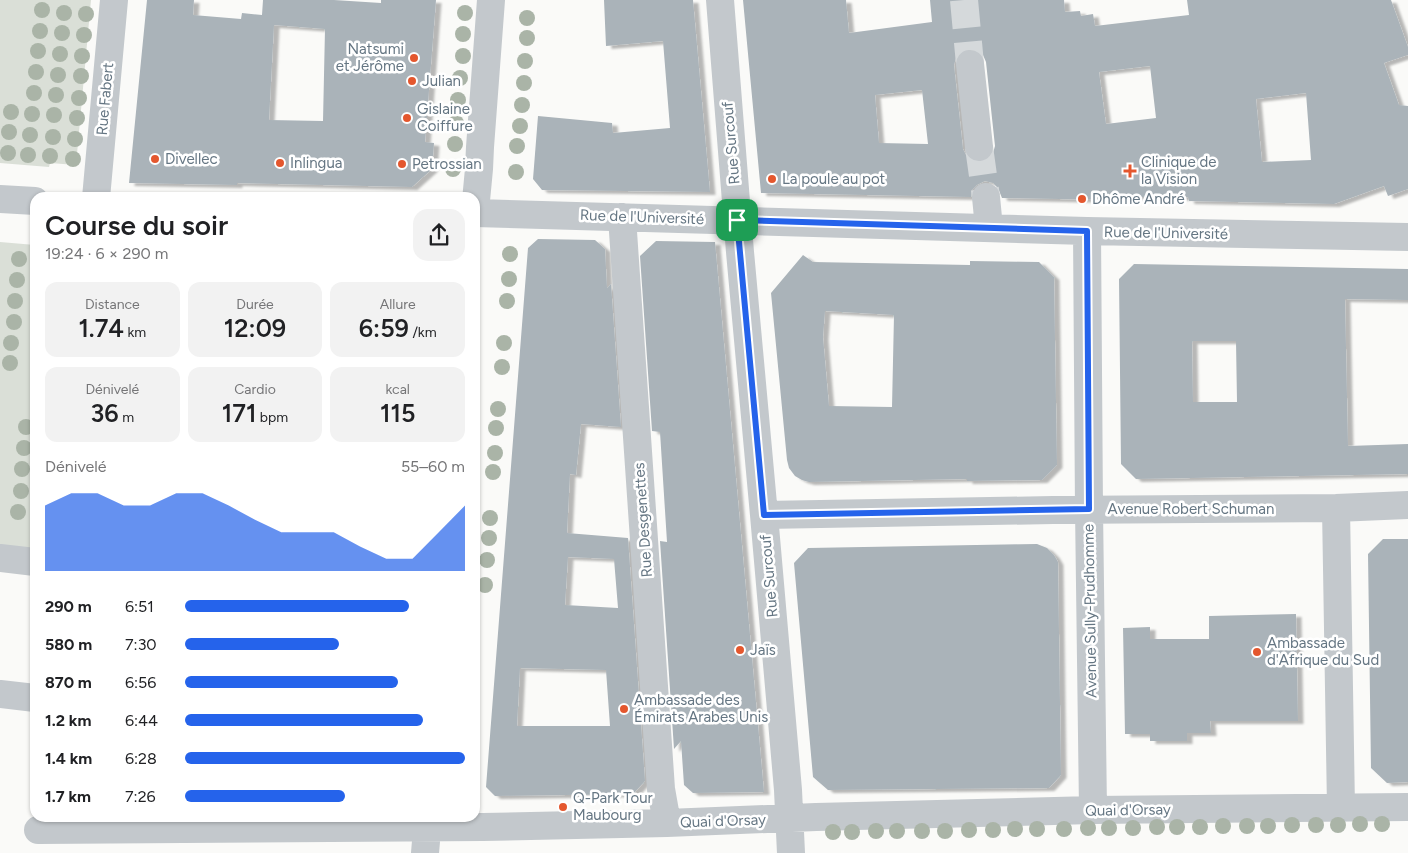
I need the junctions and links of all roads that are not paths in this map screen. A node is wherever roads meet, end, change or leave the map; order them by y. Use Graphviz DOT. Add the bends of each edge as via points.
graph roads {
  1 [pos="114,0"];
  2 [pos="491,0"];
  3 [pos="720,0"];
  4 [pos="970,64"];
  5 [pos="979,147"];
  6 [pos="97,192"];
  7 [pos="477,192"];
  8 [pos="986,197"];
  9 [pos="0,199"];
  10 [pos="30,201"];
  11 [pos="480,212"];
  12 [pos="622,217"];
  13 [pos="737,220"];
  14 [pos="989,228"];
  15 [pos="1087,231"];
  16 [pos="1408,236"];
  17 [pos="1408,506"];
  18 [pos="1336,508"];
  19 [pos="1089,509"];
  20 [pos="764,515"];
  21 [pos="0,558"];
  22 [pos="30,561"];
  23 [pos="0,694"];
  24 [pos="30,697"];
  25 [pos="564,807"];
  26 [pos="1408,807"];
  27 [pos="1341,808"];
  28 [pos="1093,810"];
  29 [pos="789,818"];
  30 [pos="240,823"];
  31 [pos="667,823"];
  32 [pos="427,832"];
  33 [pos="38,834"];
  34 [pos="791,853"];
  1 -- 6 [label="street, Rue Fabert"];
  2 -- 7 [label="street"];
  3 -- 13 [label="street, Rue Surcouf"];
  4 -- 5 [label="street"];
  8 -- 14 [label="street"];
  9 -- 10 [label="street"];
  11 -- 12 [label="street, Rue de l'Université"];
  12 -- 13 [label="street, Rue de l'Université"];
  12 -- 31 [label="street, Rue Desgenettes" via="661,789"];
  13 -- 14 [label="street, Rue de l'Université"];
  13 -- 20 [label="street, Rue Surcouf"];
  14 -- 15 [label="street, Rue de l'Université"];
  15 -- 16 [label="street, Rue de l'Université"];
  15 -- 19 [label="street, Avenue Sully-Prudhomme"];
  17 -- 18 [label="street, Avenue Robert Schuman"];
  18 -- 19 [label="street, Avenue Robert Schuman"];
  18 -- 27 [label="street"];
  19 -- 20 [label="street, Avenue Robert Schuman"];
  19 -- 28 [label="street, Avenue Sully-Prudhomme"];
  20 -- 29 [label="street, Rue Surcouf"];
  21 -- 22 [label="street"];
  23 -- 24 [label="street"];
  25 -- 31 [label="street" via="642,806"];
  26 -- 27 [label="street, Quai d'Orsay"];
  27 -- 28 [label="street, Quai d'Orsay"];
  28 -- 29 [label="street, Quai d'Orsay"];
  29 -- 31 [label="street, Quai d'Orsay"];
  29 -- 34 [label="street, Rue Surcouf"];
  30 -- 32 [label="street, Quai d'Orsay"];
  30 -- 33 [label="street, Quai d'Orsay"];
  31 -- 32 [label="street, Quai d'Orsay"];
}
